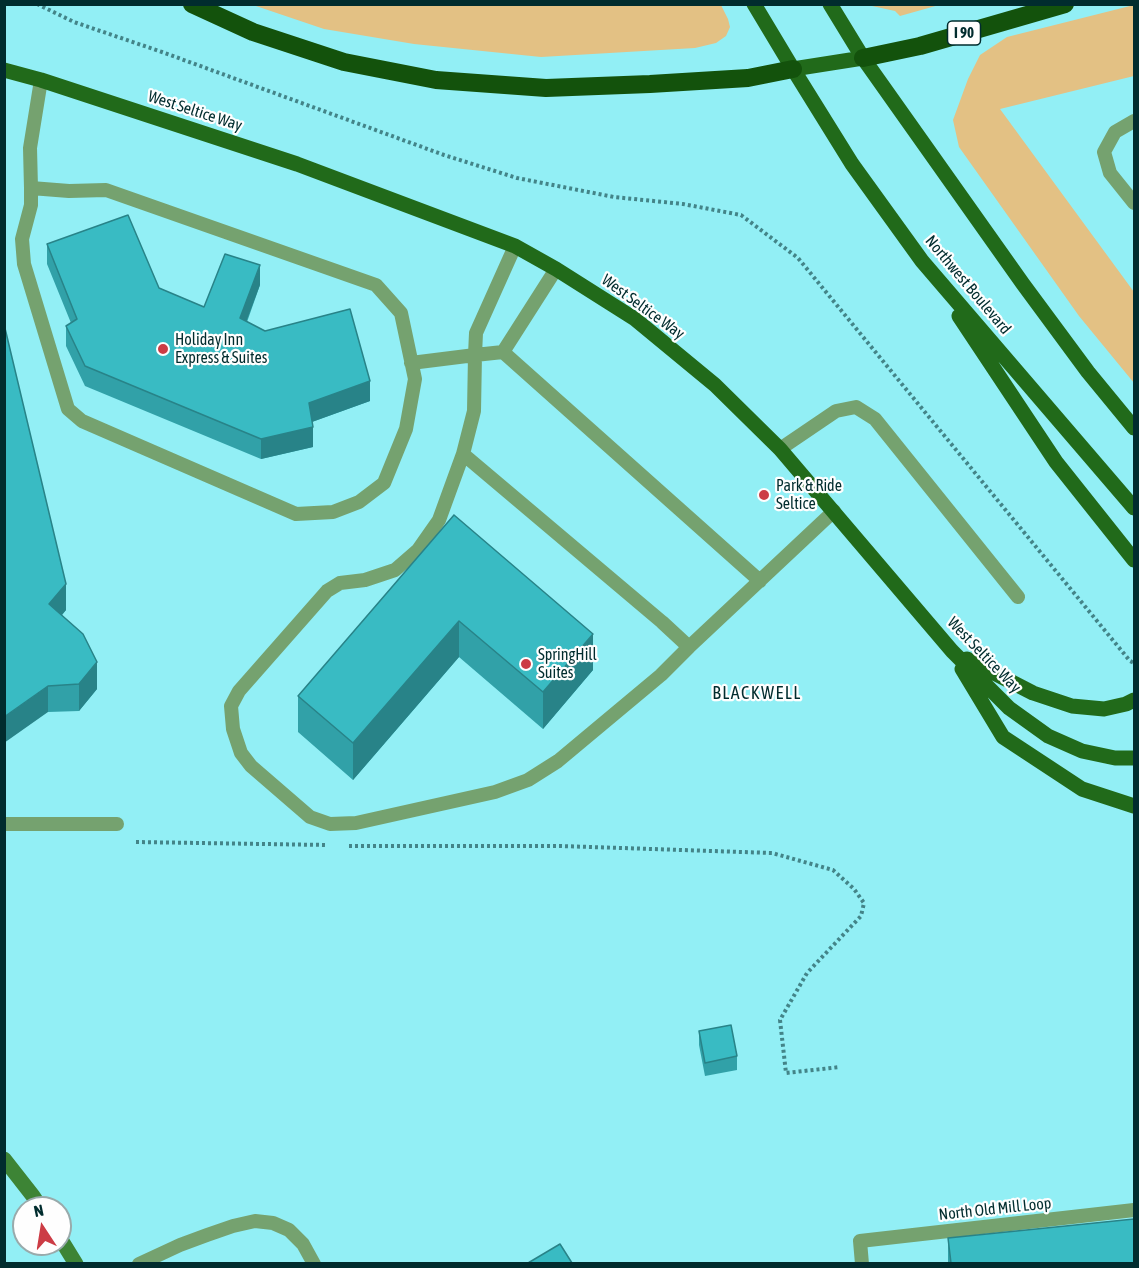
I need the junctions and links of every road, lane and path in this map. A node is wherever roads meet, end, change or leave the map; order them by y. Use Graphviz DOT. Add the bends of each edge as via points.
graph roads {
  1 [pos="37,4"];
  2 [pos="192,4"];
  3 [pos="754,4"];
  4 [pos="830,4"];
  5 [pos="1065,4"];
  6 [pos="863,58"];
  7 [pos="793,69"];
  8 [pos="4,70"];
  9 [pos="41,80"];
  10 [pos="1134,121"];
  11 [pos="31,188"];
  12 [pos="1134,203"];
  13 [pos="515,246"];
  14 [pos="922,261"];
  15 [pos="556,269"];
  16 [pos="503,352"];
  17 [pos="475,355"];
  18 [pos="411,363"];
  19 [pos="1134,428"];
  20 [pos="780,449"];
  21 [pos="462,454"];
  22 [pos="1134,508"];
  23 [pos="834,511"];
  24 [pos="1134,560"];
  25 [pos="759,581"];
  26 [pos="1018,597"];
  27 [pos="689,647"];
  28 [pos="951,651"];
  29 [pos="1134,663"];
  30 [pos="1134,700"];
  31 [pos="1134,758"];
  32 [pos="1134,806"];
  33 [pos="4,824"];
  34 [pos="117,824"];
  35 [pos="136,842"];
  36 [pos="334,845"];
  37 [pos="345,846"];
  38 [pos="840,1067"];
  39 [pos="5,1161"];
  40 [pos="33,1196"];
  41 [pos="1134,1210"];
  42 [pos="139,1263"];
  43 [pos="314,1263"];
  44 [pos="862,1263"];
  1 -- 29 [label="path" via="74,22 517,178 741,215 798,258"];
  2 -- 7 [label="highway" via="253,32 344,62 436,80 557,88 748,78"];
  3 -- 7 [label="main road, Northwest Boulevard"];
  4 -- 6 [label="main road"];
  5 -- 6 [label="highway, I 90" via="921,46"];
  6 -- 7 [label="main road"];
  6 -- 19 [label="main road" via="1042,310"];
  7 -- 14 [label="main road, Northwest Boulevard" via="852,164"];
  8 -- 9 [label="main road, West Seltice Way"];
  9 -- 11 [label="lane" via="30,148"];
  9 -- 13 [label="main road, West Seltice Way" via="297,164"];
  10 -- 12 [label="lane" via="1115,132 1104,152 1110,173"];
  11 -- 18 [label="lane" via="106,190 376,285 401,313"];
  11 -- 18 [label="lane" via="22,239 24,264 68,409 82,421 296,514 333,512 359,502 384,483 406,429 415,380"];
  13 -- 15 [label="main road, West Seltice Way"];
  13 -- 17 [label="lane" via="476,333"];
  14 -- 22 [label="main road, Northwest Boulevard"];
  14 -- 24 [label="main road" via="1056,462"];
  15 -- 16 [label="lane"];
  15 -- 20 [label="main road, West Seltice Way" via="634,319 715,385"];
  16 -- 17 [label="lane"];
  16 -- 25 [label="lane"];
  17 -- 18 [label="lane"];
  17 -- 21 [label="lane" via="474,411"];
  20 -- 23 [label="main road, West Seltice Way"];
  20 -- 26 [label="lane" via="836,411 856,407 875,419"];
  21 -- 27 [label="lane"];
  21 -- 27 [label="lane" via="439,520 417,550 395,570 340,583 327,591 239,691 231,706 233,729 251,766 310,817 330,824 356,823 495,792 528,780 558,761"];
  23 -- 25 [label="lane"];
  23 -- 28 [label="main road, West Seltice Way"];
  25 -- 27 [label="lane"];
  28 -- 30 [label="main road" via="1033,693 1072,706 1104,709"];
  28 -- 31 [label="main road, West Seltice Way" via="1009,708 1048,736 1082,751"];
  28 -- 32 [label="main road" via="1003,737 1082,789"];
  33 -- 34 [label="lane"];
  35 -- 36 [label="path"];
  37 -- 38 [label="path" via="561,846 772,853 832,870 864,903 861,916 807,973 780,1020 786,1073"];
  39 -- 40 [label="street"];
  41 -- 44 [label="lane, North Old Mill Loop" via="860,1241"];
  42 -- 43 [label="lane" via="207,1235 255,1221 289,1230"];
}
